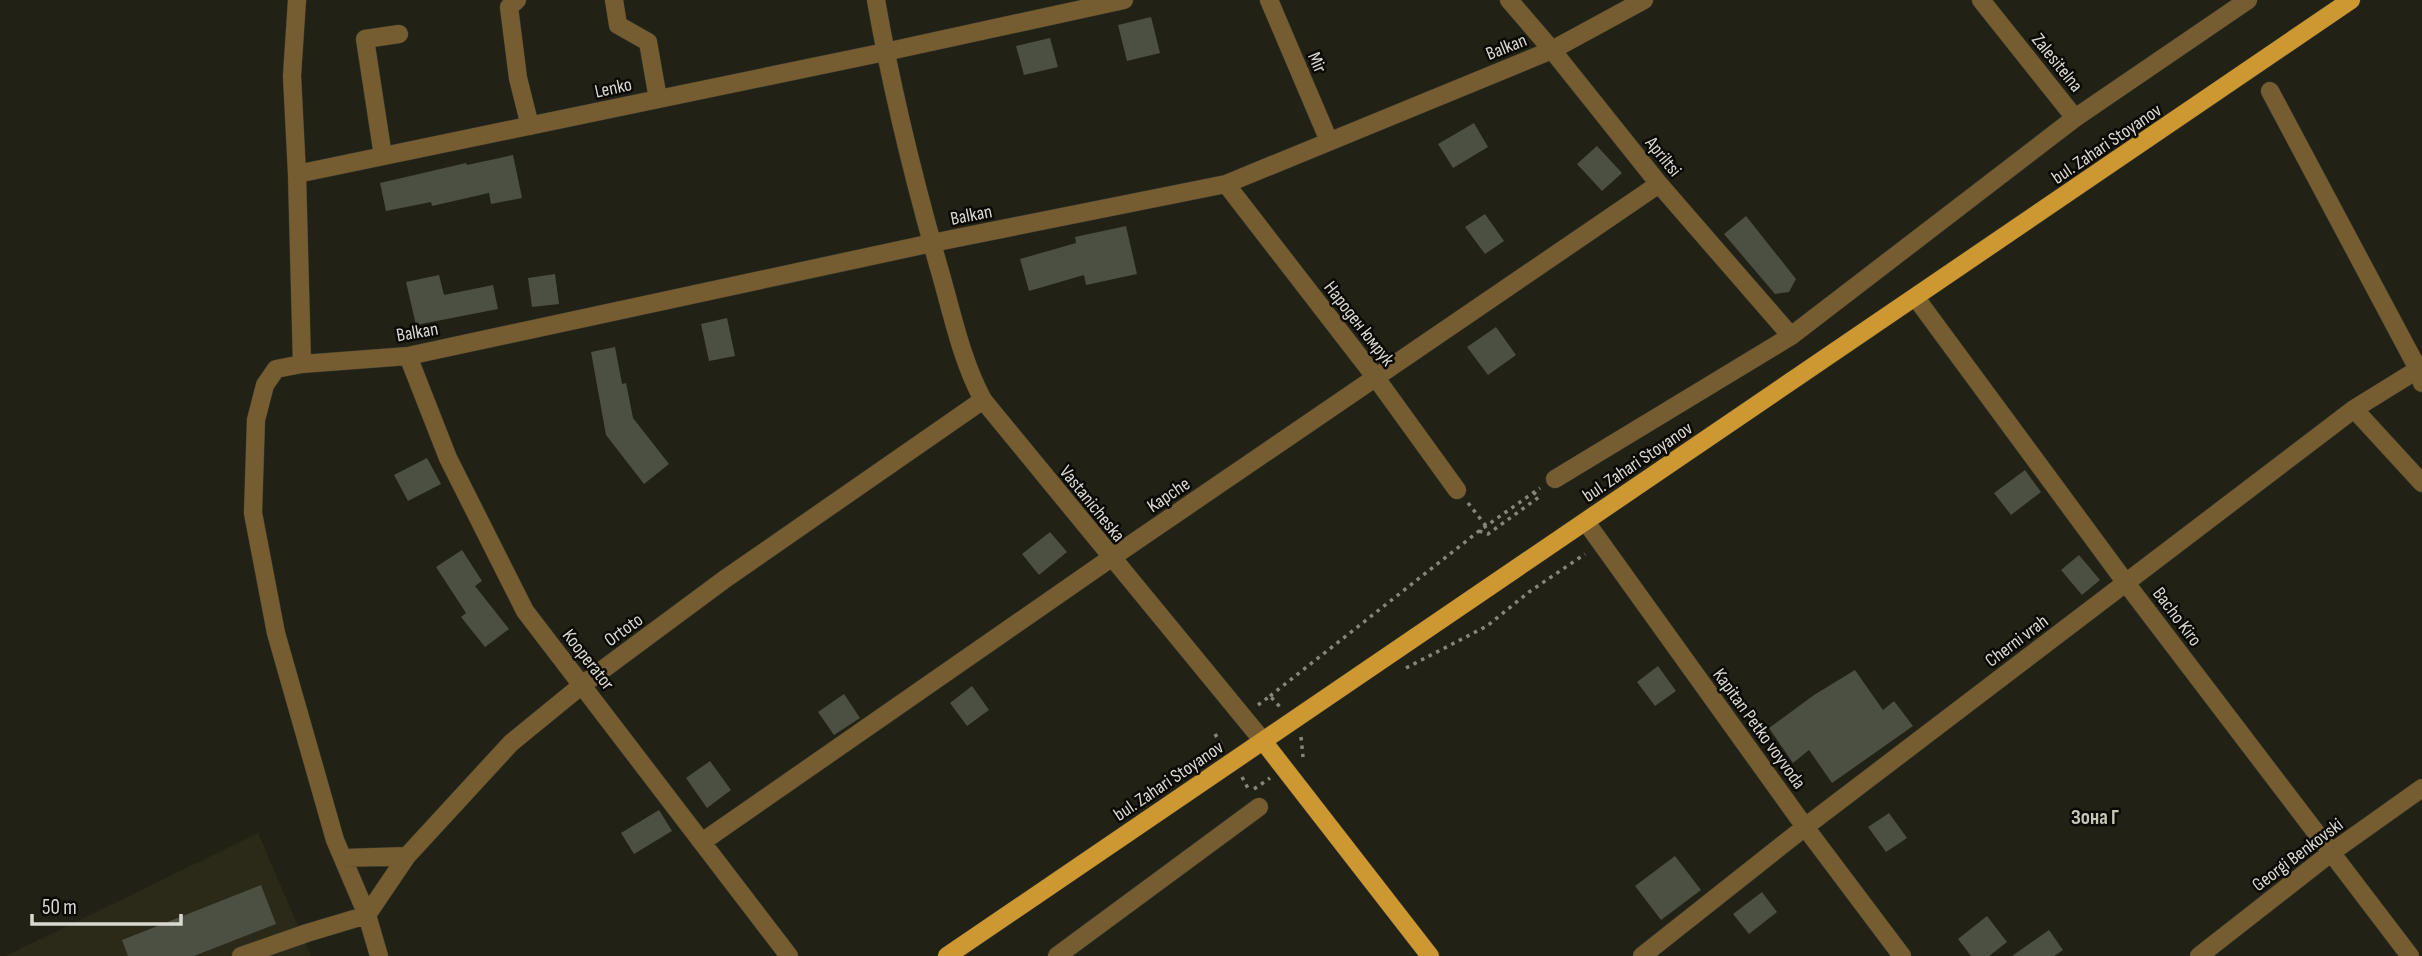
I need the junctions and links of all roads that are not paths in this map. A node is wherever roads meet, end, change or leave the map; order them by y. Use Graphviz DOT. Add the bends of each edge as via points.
graph roads {
  1 [pos="297,0"];
  2 [pos="517,0"];
  3 [pos="614,0"];
  4 [pos="876,0"];
  5 [pos="1124,0"];
  6 [pos="1269,0"];
  7 [pos="1509,0"];
  8 [pos="1644,0"];
  9 [pos="1981,0"];
  10 [pos="2248,0"];
  11 [pos="2351,0"];
  12 [pos="399,34"];
  13 [pos="1552,50"];
  14 [pos="885,52"];
  15 [pos="2270,91"];
  16 [pos="658,99"];
  17 [pos="2075,118"];
  18 [pos="530,126"];
  19 [pos="1329,141"];
  20 [pos="383,156"];
  21 [pos="298,174"];
  22 [pos="1226,184"];
  23 [pos="1659,184"];
  24 [pos="932,243"];
  25 [pos="1916,298"];
  26 [pos="1791,336"];
  27 [pos="408,356"];
  28 [pos="302,364"];
  29 [pos="2421,373"];
  30 [pos="1376,378"];
  31 [pos="983,400"];
  32 [pos="2354,409"];
  33 [pos="1555,479"];
  34 [pos="2422,483"];
  35 [pos="1457,490"];
  36 [pos="1586,522"];
  37 [pos="1111,558"];
  38 [pos="2126,583"];
  39 [pos="582,685"];
  40 [pos="1264,741"];
  41 [pos="2422,788"];
  42 [pos="1254,799"];
  43 [pos="1805,827"];
  44 [pos="702,842"];
  45 [pos="2332,852"];
  46 [pos="408,856"];
  47 [pos="344,858"];
  48 [pos="368,915"];
  49 [pos="242,956"];
  50 [pos="379,956"];
  51 [pos="789,956"];
  52 [pos="947,956"];
  53 [pos="1057,956"];
  54 [pos="1430,956"];
  55 [pos="1643,956"];
  56 [pos="1902,956"];
  57 [pos="2200,956"];
  58 [pos="2410,956"];
  1 -- 21 [label="street" via="292,76"];
  2 -- 18 [label="street" via="509,8 517,78"];
  3 -- 16 [label="street" via="618,24 648,42"];
  4 -- 14 [label="street, Vastanicheska"];
  5 -- 14 [label="street, Lenko"];
  6 -- 19 [label="street, Mir"];
  7 -- 13 [label="street, Apriltsi"];
  8 -- 13 [label="street, Balkan"];
  9 -- 17 [label="street, Zalesitelna"];
  10 -- 17 [label="street"];
  11 -- 25 [label="main road, bul. Zahari Stoyanov"];
  12 -- 20 [label="street" via="365,39"];
  13 -- 19 [label="street, Balkan"];
  13 -- 23 [label="street, Apriltsi"];
  14 -- 16 [label="street, Lenko"];
  14 -- 24 [label="street, Vastanicheska"];
  15 -- 29 [label="street"];
  16 -- 18 [label="street, Lenko"];
  17 -- 26 [label="street"];
  18 -- 20 [label="street, Lenko"];
  19 -- 22 [label="street, Balkan"];
  20 -- 21 [label="street, Lenko"];
  21 -- 28 [label="street"];
  22 -- 24 [label="street, Balkan"];
  22 -- 30 [label="street, Народен юмрук"];
  23 -- 26 [label="street, Apriltsi"];
  23 -- 30 [label="street, Kapche"];
  24 -- 27 [label="street, Balkan"];
  24 -- 31 [label="street, Vastanicheska" via="969,374"];
  25 -- 36 [label="main road, bul. Zahari Stoyanov"];
  25 -- 38 [label="street, Bacho Kiro"];
  26 -- 33 [label="street"];
  27 -- 28 [label="street, Balkan"];
  27 -- 39 [label="street, Kooperator" via="448,458 525,611"];
  28 -- 47 [label="street, Balkan" via="276,369 265,385 256,420 253,513 276,633"];
  29 -- 32 [label="street, Cherni vrah"];
  30 -- 35 [label="street, Народен юмрук"];
  30 -- 37 [label="street, Kapche"];
  31 -- 37 [label="street, Vastanicheska"];
  31 -- 39 [label="street, Ortoto"];
  32 -- 34 [label="street"];
  32 -- 38 [label="street, Cherni vrah"];
  36 -- 40 [label="main road, bul. Zahari Stoyanov"];
  36 -- 43 [label="street, Kapitan Petko voyvoda"];
  37 -- 40 [label="street, Vastanicheska"];
  37 -- 44 [label="street, Kapche"];
  38 -- 43 [label="street, Cherni vrah"];
  38 -- 45 [label="street, Bacho Kiro"];
  39 -- 44 [label="street, Kooperator"];
  39 -- 46 [label="street, Ortoto" via="511,743"];
  40 -- 52 [label="main road, bul. Zahari Stoyanov"];
  40 -- 54 [label="main road, Vastanicheska"];
  41 -- 45 [label="street, Georgi Benkovski"];
  42 -- 53 [label="street"];
  43 -- 55 [label="street, Cherni vrah"];
  43 -- 56 [label="street, Kapitan Petko voyvoda"];
  44 -- 51 [label="street, Kooperator"];
  45 -- 57 [label="street, Georgi Benkovski"];
  45 -- 58 [label="street, Bacho Kiro"];
  46 -- 47 [label="street"];
  46 -- 48 [label="street, Ortoto"];
  47 -- 48 [label="street"];
  48 -- 49 [label="street"];
  48 -- 50 [label="street"];
}
